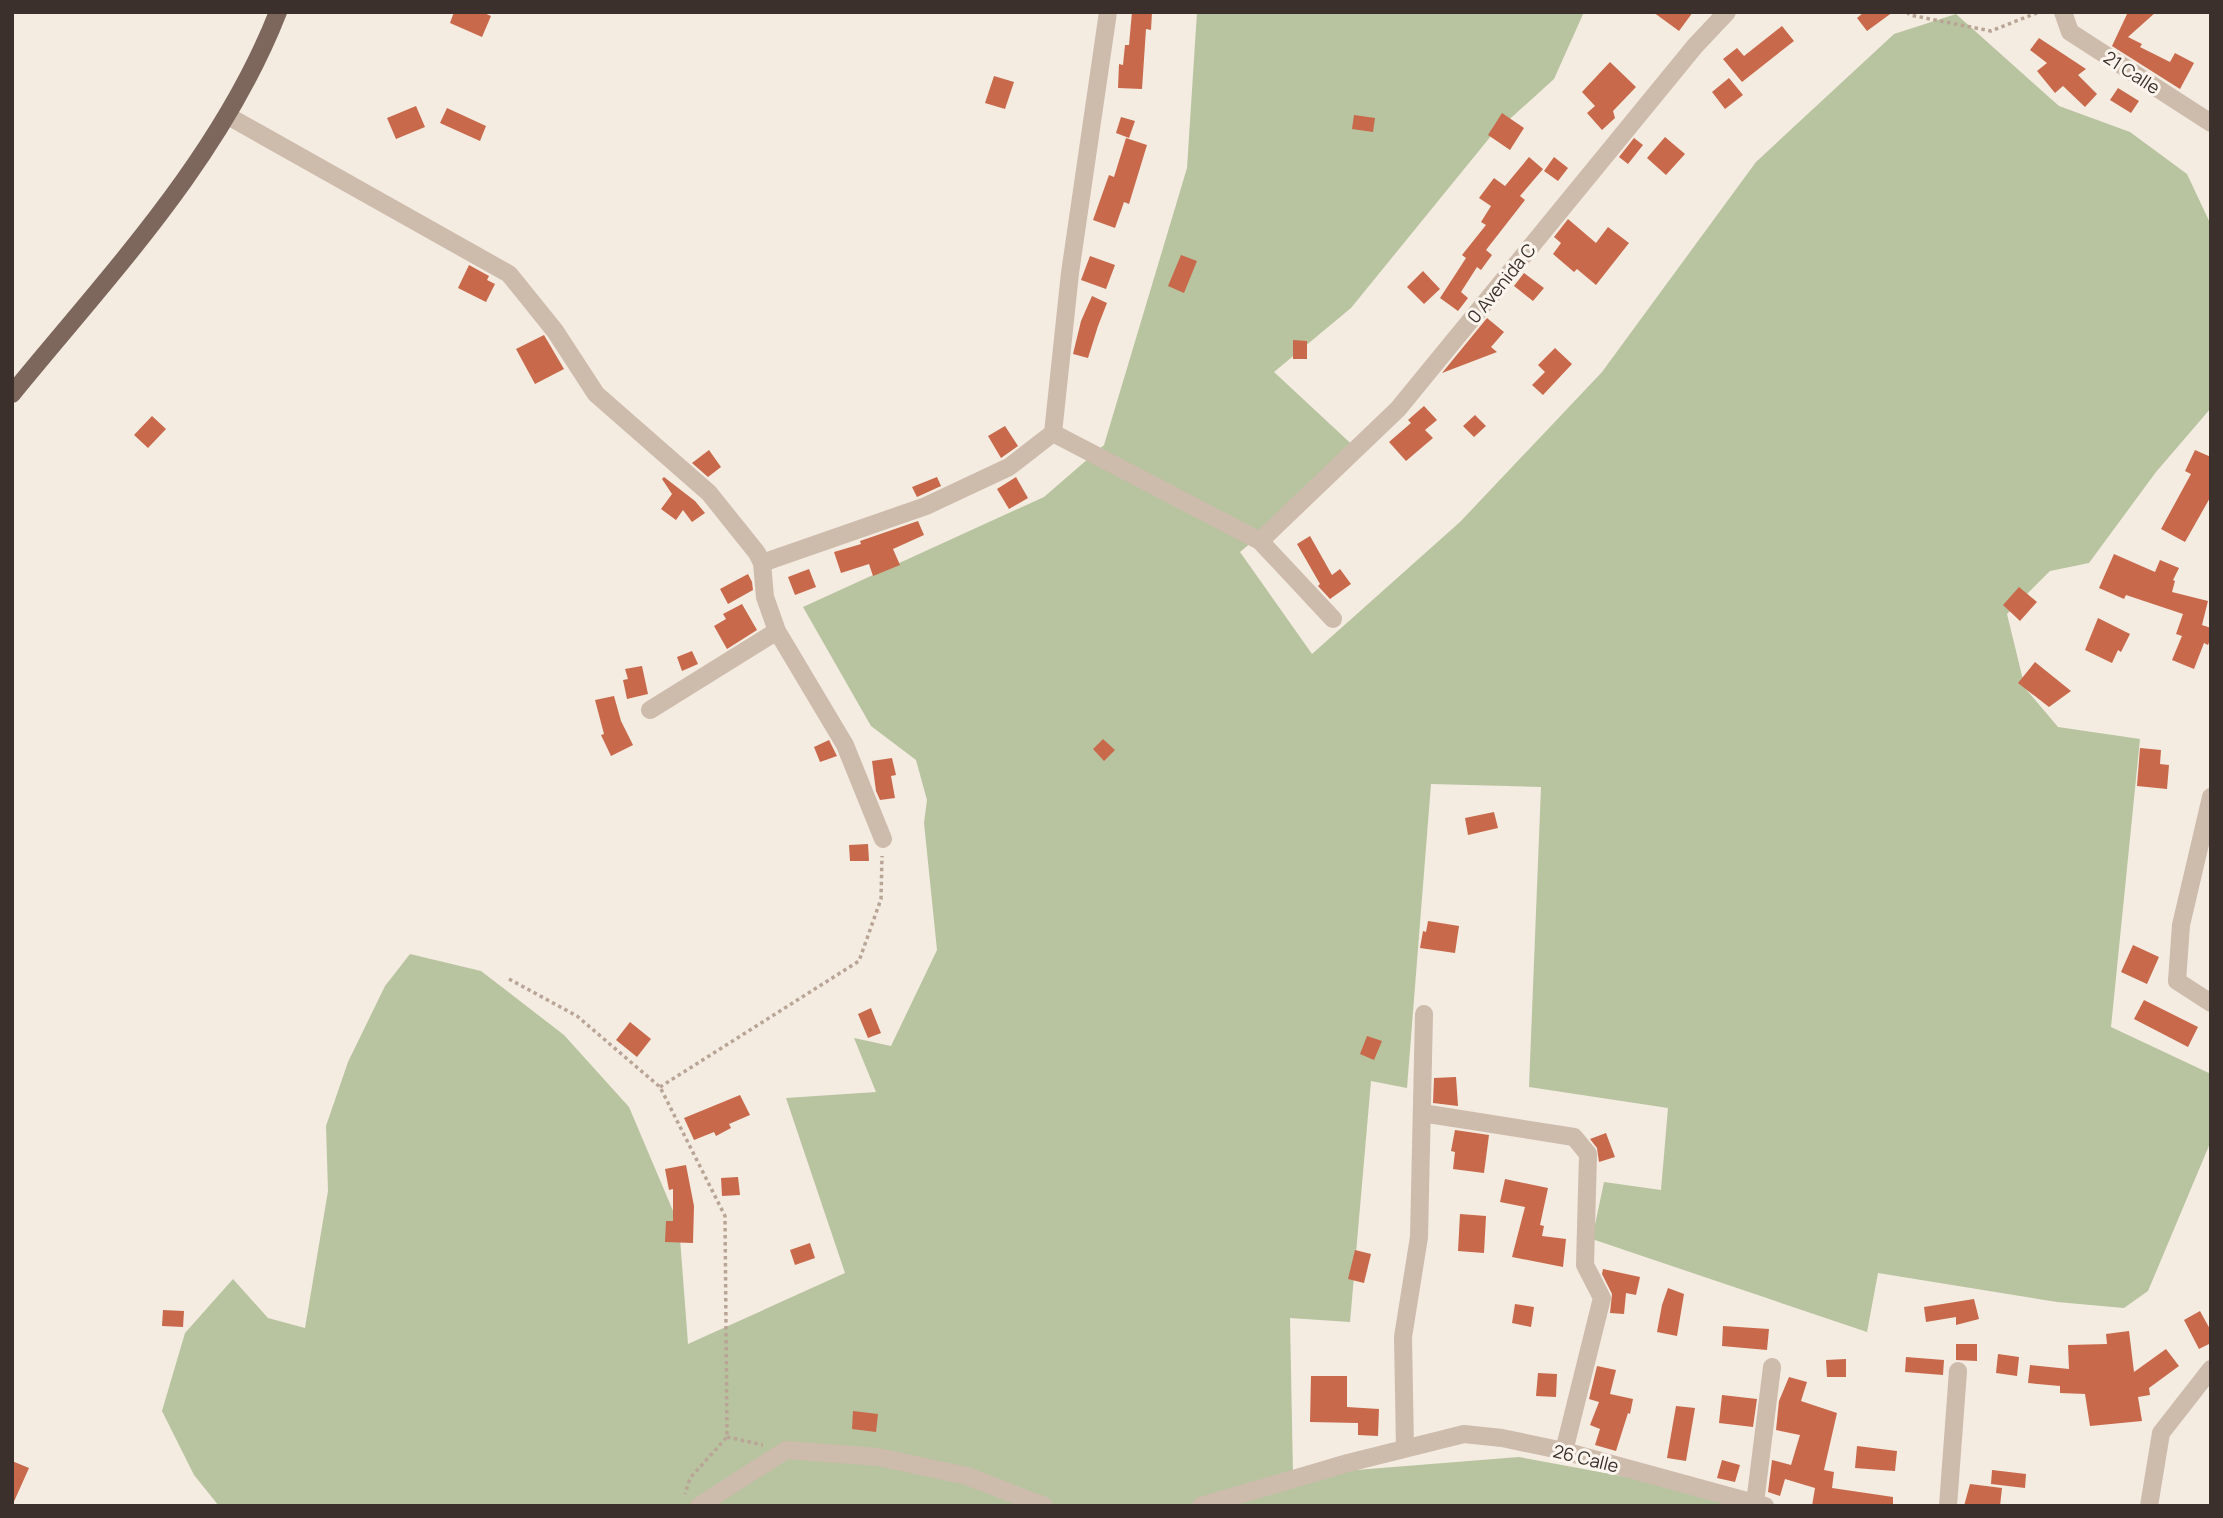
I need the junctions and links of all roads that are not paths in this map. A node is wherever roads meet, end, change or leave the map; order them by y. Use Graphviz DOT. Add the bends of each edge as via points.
graph roads {
  1 [pos="278,12"];
  2 [pos="1108,12"];
  3 [pos="1727,12"];
  4 [pos="2063,12"];
  5 [pos="228,116"];
  6 [pos="2211,123"];
  7 [pos="12,394"];
  8 [pos="1054,433"];
  9 [pos="1260,541"];
  10 [pos="762,563"];
  11 [pos="1333,619"];
  12 [pos="777,631"];
  13 [pos="650,710"];
  14 [pos="2211,797"];
  15 [pos="883,839"];
  16 [pos="2211,1003"];
  17 [pos="1424,1014"];
  18 [pos="1422,1112"];
  19 [pos="1772,1367"];
  20 [pos="2211,1369"];
  21 [pos="1958,1371"];
  22 [pos="1405,1449"];
  23 [pos="1564,1451"];
  24 [pos="691,1501"];
  25 [pos="1760,1504"];
  26 [pos="1044,1506"];
  27 [pos="1201,1506"];
  28 [pos="1948,1506"];
  29 [pos="2149,1506"];
  1 -- 5 [label="main road"];
  2 -- 8 [label="street" via="1070,273"];
  3 -- 9 [label="street, 0 Avenida C" via="1398,409"];
  4 -- 6 [label="street, 21 Calle" via="2070,32"];
  5 -- 7 [label="main road" via="174,196"];
  5 -- 10 [label="street" via="509,274 555,331 596,394 709,494"];
  8 -- 9 [label="street"];
  8 -- 10 [label="street" via="1009,467 926,506"];
  9 -- 11 [label="street"];
  10 -- 12 [label="street" via="765,597"];
  12 -- 13 [label="street"];
  12 -- 15 [label="street" via="845,745"];
  14 -- 16 [label="street" via="2181,925 2178,981"];
  17 -- 18 [label="street"];
  18 -- 22 [label="street" via="1419,1237 1403,1337"];
  18 -- 23 [label="street" via="1574,1137 1588,1154 1585,1265 1602,1298"];
  19 -- 25 [label="street"];
  20 -- 29 [label="street" via="2161,1433"];
  21 -- 28 [label="street"];
  22 -- 23 [label="street, 26 Calle" via="1464,1434"];
  22 -- 27 [label="street, 26 Calle"];
  23 -- 25 [label="street, 26 Calle"];
  24 -- 26 [label="street" via="786,1450 891,1460 967,1476"];
}
